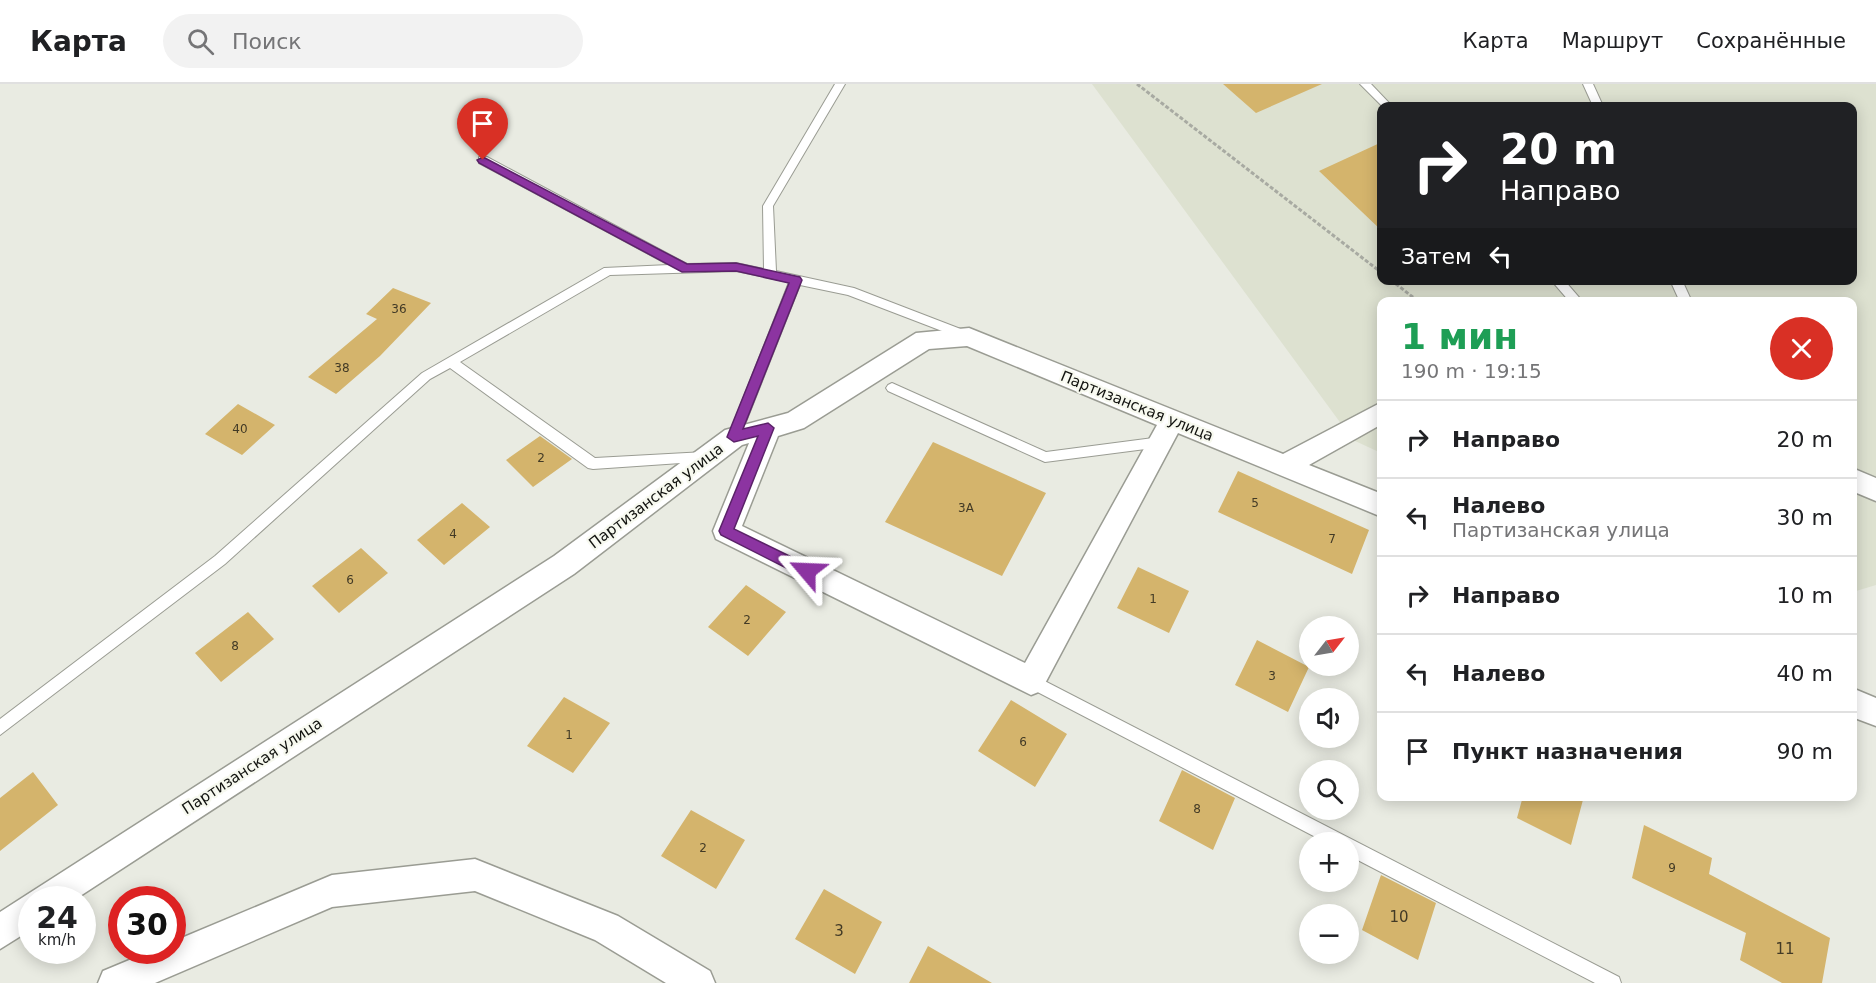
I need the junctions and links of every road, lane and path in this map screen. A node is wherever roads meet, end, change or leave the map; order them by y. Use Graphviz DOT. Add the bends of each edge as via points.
graph roads {
  1 [pos="840,84"];
  2 [pos="1137,84"];
  3 [pos="1365,84"];
  4 [pos="1588,84"];
  5 [pos="1383,102"];
  6 [pos="1596,102"];
  7 [pos="483,160"];
  8 [pos="686,269"];
  9 [pos="1377,269"];
  10 [pos="770,274"];
  11 [pos="796,280"];
  12 [pos="1397,285"];
  13 [pos="1562,285"];
  14 [pos="1413,297"];
  15 [pos="1572,297"];
  16 [pos="969,337"];
  17 [pos="450,362"];
  18 [pos="892,388"];
  19 [pos="1377,415"];
  20 [pos="768,428"];
  21 [pos="1166,431"];
  22 [pos="734,437"];
  23 [pos="707,457"];
  24 [pos="1284,466"];
  25 [pos="1857,481"];
  26 [pos="1876,490"];
  27 [pos="1377,504"];
  28 [pos="1031,681"];
  29 [pos="1857,704"];
  30 [pos="1876,712"];
  31 [pos="0,728"];
  32 [pos="1322,832"];
  33 [pos="1359,852"];
  34 [pos="67,886"];
  35 [pos="18,919"];
  36 [pos="0,932"];
  37 [pos="115,983"];
  38 [pos="698,983"];
  39 [pos="1613,983"];
  1 -- 10 [label="lane" via="768,206"];
  2 -- 9 [label="path"];
  3 -- 5 [label="lane"];
  4 -- 6 [label="lane"];
  7 -- 8 [label="lane"];
  8 -- 10 [label="lane" via="736,267"];
  8 -- 17 [label="lane" via="608,271"];
  10 -- 11 [label="lane"];
  11 -- 16 [label="lane" via="850,291"];
  11 -- 22 [label="lane"];
  12 -- 14 [label="path"];
  13 -- 15 [label="lane"];
  16 -- 20 [label="street, Партизанская улица" via="924,340 795,421"];
  16 -- 21 [label="street, Партизанская улица"];
  17 -- 23 [label="lane" via="593,464"];
  17 -- 31 [label="lane" via="426,376 220,560"];
  18 -- 21 [label="lane" via="1045,458"];
  19 -- 24 [label="street"];
  20 -- 22 [label="street, Партизанская улица"];
  20 -- 28 [label="street" via="726,531"];
  21 -- 24 [label="street, Партизанская улица"];
  21 -- 28 [label="street"];
  22 -- 23 [label="street, Партизанская улица"];
  23 -- 34 [label="street, Партизанская улица" via="564,565"];
  24 -- 27 [label="street, Партизанская улица"];
  25 -- 26 [label="street"];
  28 -- 32 [label="lane"];
  29 -- 30 [label="street"];
  33 -- 39 [label="lane"];
  35 -- 36 [label="street"];
  37 -- 38 [label="street" via="332,891 475,875 606,928"];
}
